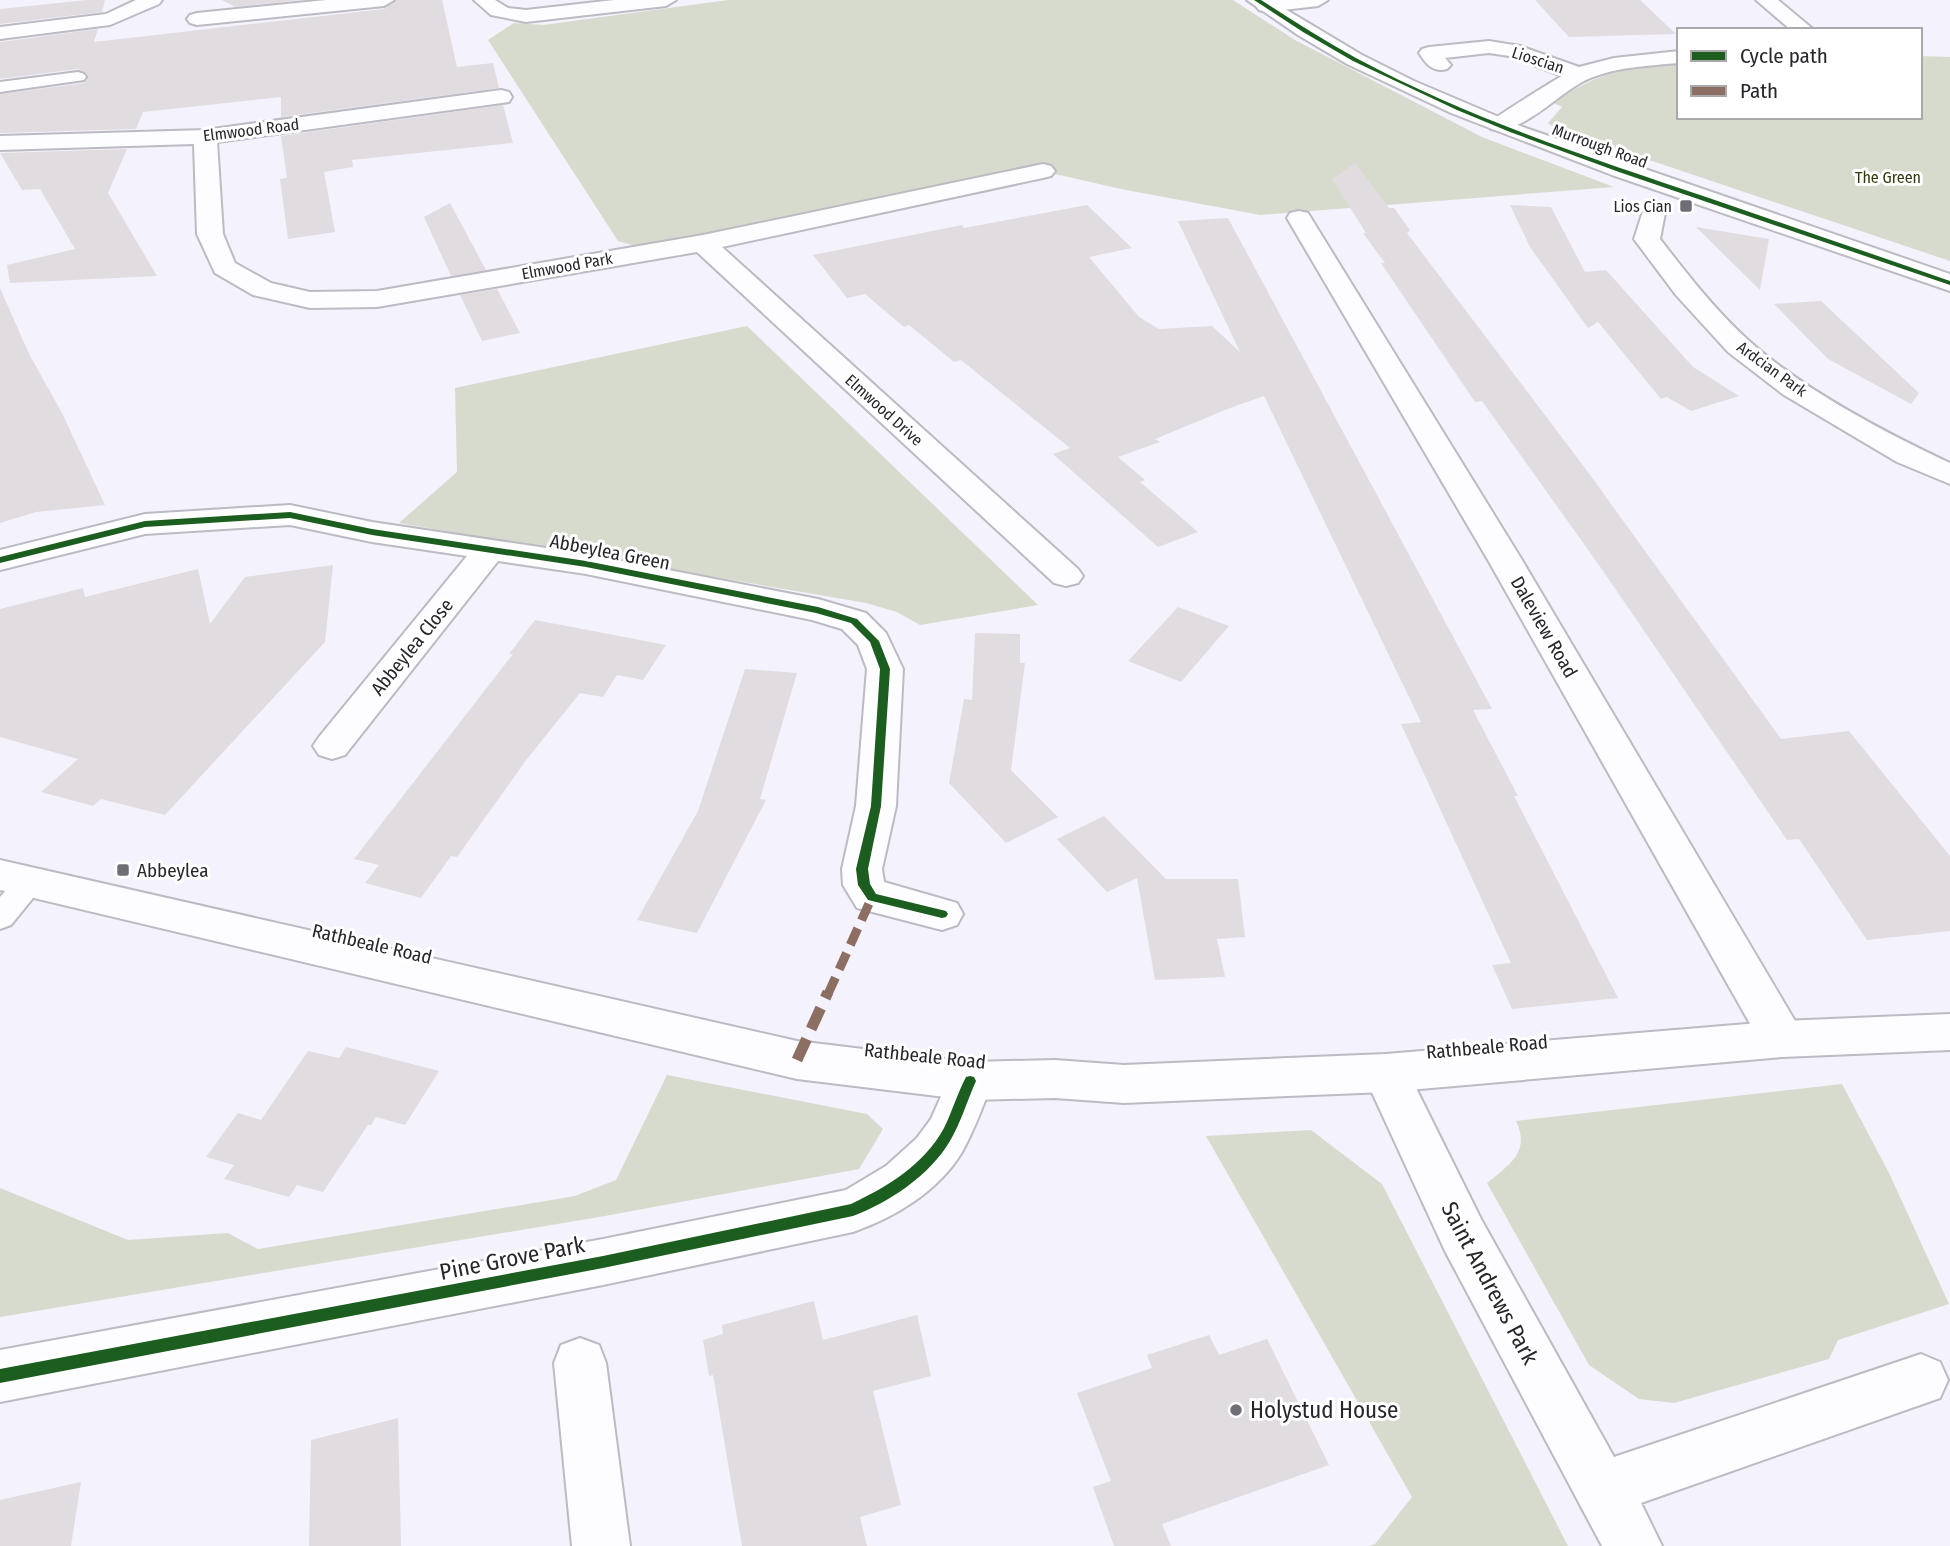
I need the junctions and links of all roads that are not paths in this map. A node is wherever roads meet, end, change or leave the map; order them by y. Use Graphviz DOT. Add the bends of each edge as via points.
graph roads {
  1 [pos="152,0"];
  2 [pos="384,0"];
  3 [pos="484,0"];
  4 [pos="666,0"];
  5 [pos="1318,0"];
  6 [pos="1766,0"];
  7 [pos="1261,3"];
  8 [pos="233,8"];
  9 [pos="197,19"];
  10 [pos="1801,28"];
  11 [pos="0,33"];
  12 [pos="1677,57"];
  13 [pos="1440,65"];
  14 [pos="1580,75"];
  15 [pos="78,77"];
  16 [pos="0,88"];
  17 [pos="501,97"];
  18 [pos="1499,124"];
  19 [pos="205,137"];
  20 [pos="0,143"];
  21 [pos="1042,171"];
  22 [pos="1653,214"];
  23 [pos="1299,218"];
  24 [pos="703,243"];
  25 [pos="1950,283"];
  26 [pos="1950,475"];
  27 [pos="492,548"];
  28 [pos="0,560"];
  29 [pos="1066,576"];
  30 [pos="332,746"];
  31 [pos="16,879"];
  32 [pos="942,915"];
  33 [pos="0,917"];
  34 [pos="1950,1032"];
  35 [pos="1782,1039"];
  36 [pos="1386,1073"];
  37 [pos="970,1081"];
  38 [pos="580,1363"];
  39 [pos="0,1376"];
  40 [pos="1921,1380"];
  41 [pos="1601,1489"];
  42 [pos="601,1546"];
  43 [pos="1633,1546"];
  1 -- 11 [label="street" via="110,19"];
  2 -- 8 [label="street"];
  3 -- 4 [label="street" via="489,7 526,16"];
  5 -- 7 [label="street"];
  6 -- 10 [label="street"];
  7 -- 18 [label="street, Murrough Road" via="1343,53"];
  8 -- 9 [label="street"];
  12 -- 14 [label="street, Lioscian" via="1630,61"];
  13 -- 14 [label="street, Lioscian" via="1429,52 1489,47 1537,57"];
  14 -- 18 [label="street, Lioscian"];
  15 -- 16 [label="lane"];
  17 -- 19 [label="street, Elmwood Road"];
  18 -- 25 [label="street, Murrough Road"];
  19 -- 20 [label="street, Elmwood Road"];
  19 -- 24 [label="street, Elmwood Park" via="209,234 224,267 262,289 310,300 377,299"];
  21 -- 24 [label="street, Elmwood Park"];
  22 -- 26 [label="street, Ardcian Park" via="1647,239 1738,346 1794,389"];
  23 -- 35 [label="street, Daleview Road" via="1505,560"];
  24 -- 29 [label="street, Elmwood Drive"];
  27 -- 28 [label="street, Abbeylea Green" via="372,532 290,515 145,524"];
  27 -- 30 [label="street, Abbeylea Close"];
  27 -- 32 [label="street, Abbeylea Green" via="818,610 854,621 874,641 885,669 876,806 862,869 864,885 872,897"];
  31 -- 33 [label="lane"];
  31 -- 37 [label="street, Rathbeale Road" via="797,1060"];
  34 -- 35 [label="street, Rathbeale Road"];
  35 -- 36 [label="street, Rathbeale Road"];
  36 -- 37 [label="street, Rathbeale Road" via="1124,1084 1055,1079"];
  36 -- 41 [label="street, Saint Andrews Park" via="1463,1236"];
  37 -- 39 [label="street, Pine Grove Park" via="944,1139 921,1168 883,1196 853,1210"];
  38 -- 42 [label="street"];
  40 -- 41 [label="street"];
  41 -- 43 [label="street, Saint Andrews Park"];
}
